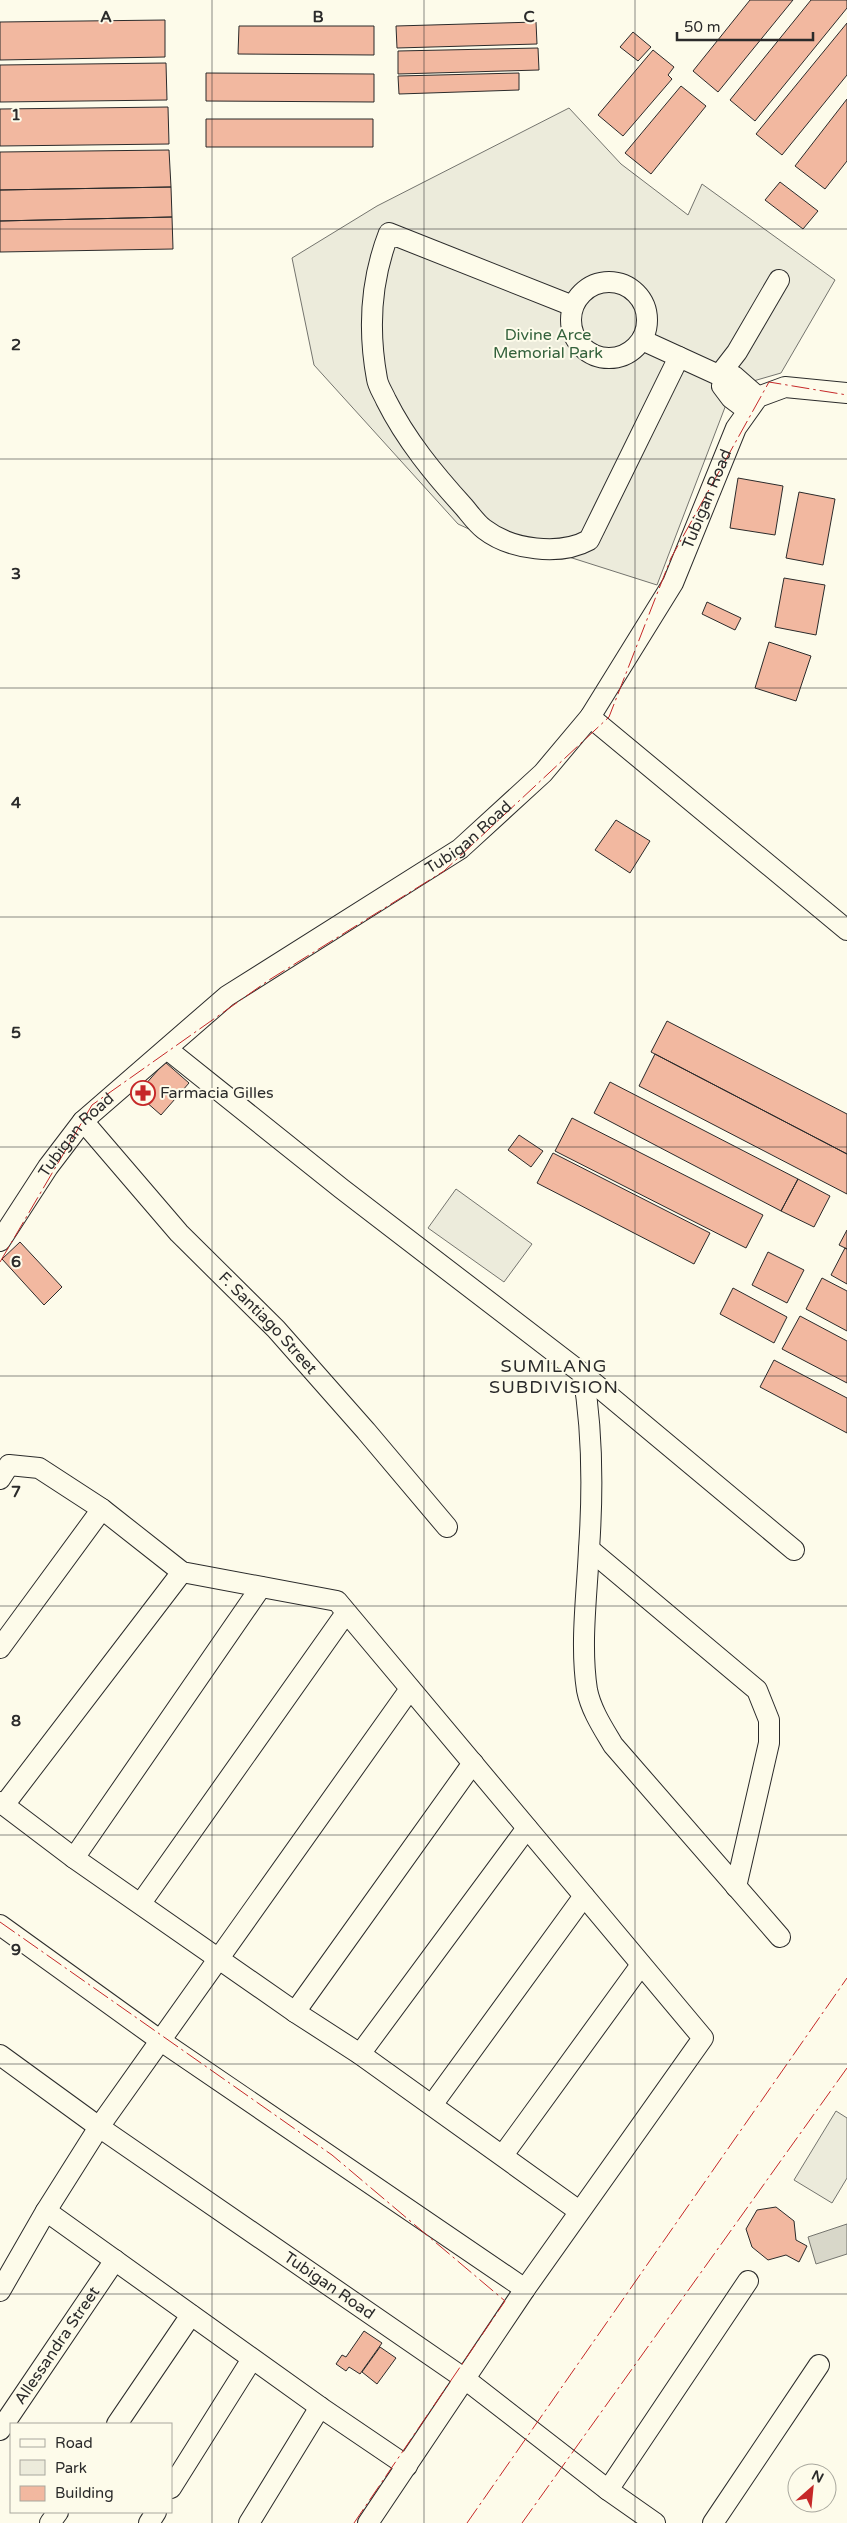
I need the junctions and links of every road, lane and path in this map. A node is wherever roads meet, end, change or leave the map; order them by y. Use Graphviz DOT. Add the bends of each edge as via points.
graph roads {
  1 [pos="779,280"];
  2 [pos="573,306"];
  3 [pos="642,340"];
  4 [pos="679,357"];
  5 [pos="722,376"];
  6 [pos="847,392"];
  7 [pos="752,403"];
  8 [pos="590,717"];
  9 [pos="847,930"];
  10 [pos="167,1049"];
  11 [pos="84,1121"];
  12 [pos="0,1241"];
  13 [pos="583,1374"];
  14 [pos="0,1479"];
  15 [pos="102,1509"];
  16 [pos="447,1527"];
  17 [pos="589,1549"];
  18 [pos="794,1550"];
  19 [pos="182,1572"];
  20 [pos="262,1587"];
  21 [pos="346,1613"];
  22 [pos="0,1648"];
  23 [pos="410,1689"];
  24 [pos="473,1763"];
  25 [pos="2,1804"];
  26 [pos="527,1828"];
  27 [pos="74,1858"];
  28 [pos="736,1887"];
  29 [pos="584,1896"];
  30 [pos="141,1904"];
  31 [pos="0,1926"];
  32 [pos="780,1937"];
  33 [pos="219,1958"];
  34 [pos="641,1965"];
  35 [pos="295,2012"];
  36 [pos="161,2041"];
  37 [pos="360,2054"];
  38 [pos="0,2055"];
  39 [pos="432,2105"];
  40 [pos="99,2127"];
  41 [pos="502,2155"];
  42 [pos="46,2211"];
  43 [pos="579,2211"];
  44 [pos="115,2260"];
  45 [pos="748,2281"];
  46 [pos="525,2289"];
  47 [pos="0,2291"];
  48 [pos="191,2315"];
  49 [pos="252,2359"];
  50 [pos="818,2365"];
  51 [pos="466,2379"];
  52 [pos="320,2407"];
  53 [pos="118,2423"];
  54 [pos="0,2430"];
  55 [pos="407,2466"];
  56 [pos="172,2486"];
  57 [pos="608,2490"];
  58 [pos="249,2523"];
  59 [pos="368,2523"];
  60 [pos="655,2523"];
  61 [pos="713,2523"];
  1 -- 5 [label="street"];
  2 -- 3 [label="street" via="570,325 578,342 592,355 611,359 629,353"];
  2 -- 3 [label="street" via="583,291 599,282 618,282 634,290 645,305 648,323"];
  2 -- 4 [label="street" via="389,234 379,258 373,296 372,340 377,381 393,414 419,454 484,530 517,545 549,548 576,546 589,540"];
  3 -- 4 [label="street"];
  4 -- 5 [label="street"];
  5 -- 7 [label="street" via="722,386 731,398"];
  6 -- 7 [label="street" via="785,387"];
  7 -- 8 [label="street, Tubigan Road" via="724,458 673,583"];
  8 -- 9 [label="street"];
  8 -- 10 [label="street, Tubigan Road" via="543,773 460,849 227,996"];
  10 -- 11 [label="street, Tubigan Road"];
  10 -- 13 [label="street" via="342,1189"];
  11 -- 12 [label="street, Tubigan Road" via="48,1167"];
  11 -- 16 [label="street, F. Santiago Street" via="179,1232 276,1329"];
  13 -- 17 [label="street" via="591,1440"];
  13 -- 18 [label="street"];
  14 -- 15 [label="street" via="9,1465 38,1468"];
  15 -- 19 [label="street"];
  15 -- 22 [label="street"];
  17 -- 28 [label="street" via="585,1659 588,1691 597,1718 613,1745 638,1776"];
  17 -- 28 [label="street" via="757,1690 769,1720 769,1743"];
  19 -- 20 [label="street"];
  19 -- 25 [label="street"];
  20 -- 21 [label="street" via="337,1601"];
  20 -- 27 [label="street"];
  21 -- 23 [label="street"];
  21 -- 30 [label="street"];
  23 -- 24 [label="street"];
  23 -- 33 [label="street"];
  24 -- 26 [label="street"];
  24 -- 35 [label="street"];
  25 -- 27 [label="street"];
  26 -- 29 [label="street"];
  26 -- 37 [label="street"];
  27 -- 30 [label="street"];
  28 -- 32 [label="street"];
  29 -- 34 [label="street"];
  29 -- 39 [label="street"];
  30 -- 33 [label="street"];
  31 -- 36 [label="street"];
  33 -- 35 [label="street"];
  33 -- 36 [label="street"];
  34 -- 41 [label="street"];
  34 -- 43 [label="street" via="702,2038"];
  35 -- 37 [label="street"];
  36 -- 40 [label="street"];
  36 -- 46 [label="street"];
  37 -- 39 [label="street"];
  38 -- 40 [label="street, Tubigan Road"];
  39 -- 41 [label="street"];
  40 -- 42 [label="street"];
  40 -- 51 [label="street, Tubigan Road"];
  41 -- 43 [label="street"];
  42 -- 44 [label="street"];
  42 -- 47 [label="street"];
  43 -- 46 [label="street"];
  44 -- 48 [label="street"];
  44 -- 54 [label="street, Allessandra Street"];
  45 -- 57 [label="street"];
  46 -- 51 [label="street"];
  48 -- 49 [label="street"];
  48 -- 53 [label="street"];
  49 -- 52 [label="street"];
  49 -- 56 [label="street"];
  50 -- 61 [label="street"];
  51 -- 55 [label="street"];
  51 -- 57 [label="street, Tubigan Road"];
  52 -- 55 [label="street"];
  52 -- 58 [label="street"];
  55 -- 59 [label="street"];
  57 -- 60 [label="street, Tubigan Road"];
}
